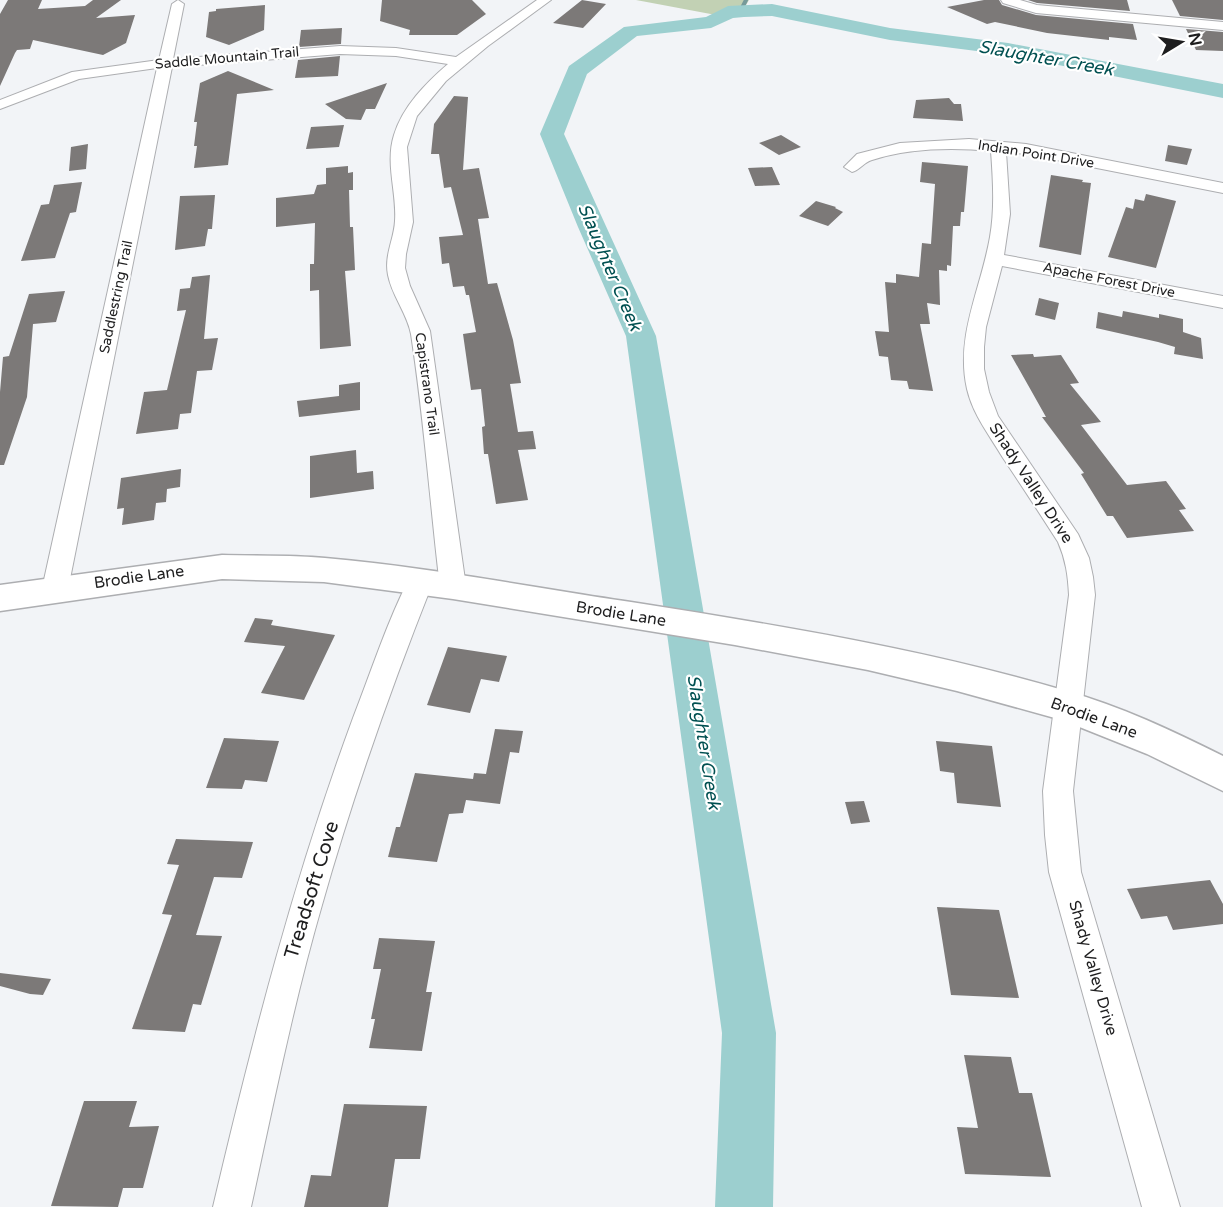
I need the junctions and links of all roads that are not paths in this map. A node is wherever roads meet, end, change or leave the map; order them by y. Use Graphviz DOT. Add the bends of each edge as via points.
graph roads {
  1 [pos="545,0"];
  2 [pos="1007,0"];
  3 [pos="178,4"];
  4 [pos="1151,7"];
  5 [pos="1156,21"];
  6 [pos="1223,26"];
  7 [pos="461,62"];
  8 [pos="165,63"];
  9 [pos="0,105"];
  10 [pos="998,146"];
  11 [pos="852,167"];
  12 [pos="1223,188"];
  13 [pos="995,259"];
  14 [pos="1223,302"];
  15 [pos="420,582"];
  16 [pos="453,587"];
  17 [pos="55,589"];
  18 [pos="0,598"];
  19 [pos="1067,706"];
  20 [pos="1223,774"];
  21 [pos="232,1207"];
  22 [pos="1161,1207"];
  1 -- 7 [label="street, Capistrano Trail"];
  2 -- 5 [label="street" via="1036,9"];
  3 -- 8 [label="street, Saddlestring Trail"];
  4 -- 5 [label="street"];
  5 -- 6 [label="street"];
  7 -- 8 [label="street, Saddle Mountain Trail" via="387,51 340,50"];
  7 -- 16 [label="street, Capistrano Trail" via="424,94 401,136 398,173 404,222 396,258 402,292 420,331"];
  8 -- 9 [label="street, Saddle Mountain Trail" via="77,75"];
  8 -- 17 [label="street, Saddlestring Trail"];
  10 -- 11 [label="street, Indian Point Drive" via="946,144 900,148 862,157"];
  10 -- 12 [label="street, Indian Point Drive"];
  10 -- 13 [label="street, Shady Valley Drive" via="1003,207"];
  13 -- 14 [label="street, Apache Forest Drive"];
  13 -- 19 [label="street, Shady Valley Drive" via="971,363 988,417 1058,520 1077,558 1082,595"];
  15 -- 16 [label="main road, Brodie Lane"];
  15 -- 17 [label="main road, Brodie Lane" via="324,570 222,567"];
  15 -- 21 [label="street, Treadsoft Cove" via="366,717 306,905 280,997"];
  16 -- 19 [label="main road, Brodie Lane" via="868,656"];
  17 -- 18 [label="main road, Brodie Lane"];
  19 -- 20 [label="main road, Brodie Lane" via="1160,743"];
  19 -- 22 [label="street, Shady Valley Drive" via="1058,791 1065,872"];
}
